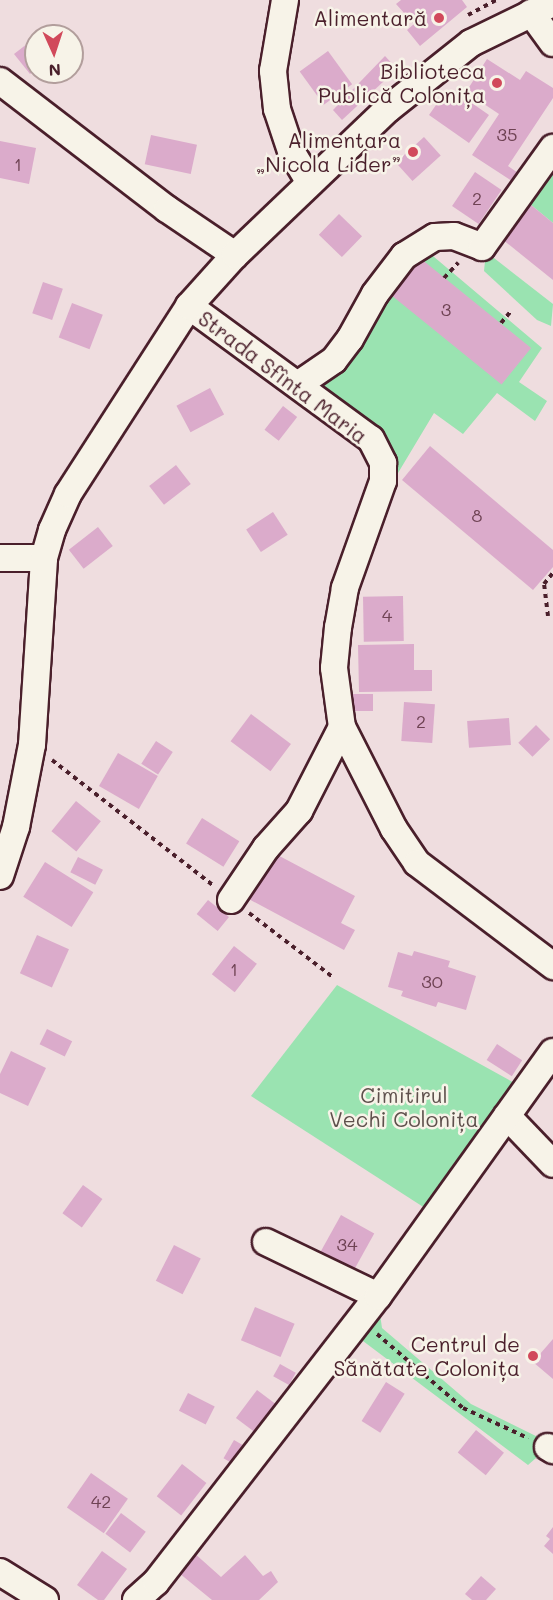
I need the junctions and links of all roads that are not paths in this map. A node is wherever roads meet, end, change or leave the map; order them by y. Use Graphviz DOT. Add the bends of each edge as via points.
graph roads {
  1 [pos="285,0"];
  2 [pos="542,8"];
  3 [pos="553,43"];
  4 [pos="0,81"];
  5 [pos="553,148"];
  6 [pos="310,183"];
  7 [pos="235,255"];
  8 [pos="189,306"];
  9 [pos="299,384"];
  10 [pos="0,558"];
  11 [pos="44,558"];
  12 [pos="342,727"];
  13 [pos="0,876"];
  14 [pos="231,900"];
  15 [pos="553,966"];
  16 [pos="553,1052"];
  17 [pos="507,1116"];
  18 [pos="553,1164"];
  19 [pos="266,1242"];
  20 [pos="378,1296"];
  21 [pos="0,1572"];
  22 [pos="45,1600"];
  23 [pos="136,1600"];
  1 -- 6 [label="street" via="273,71 277,109 291,151"];
  2 -- 3 [label="street"];
  2 -- 6 [label="street" via="471,43 388,109"];
  4 -- 7 [label="street" via="167,209"];
  5 -- 9 [label="street" via="482,247 454,236 435,237 404,256 334,360"];
  6 -- 7 [label="street"];
  7 -- 8 [label="street"];
  8 -- 9 [label="street, Strada Sfînta Maria"];
  8 -- 11 [label="street" via="68,494"];
  9 -- 12 [label="street, Strada Sfînta Maria" via="371,440 383,462 383,481 345,588 338,627 334,668"];
  10 -- 11 [label="street"];
  11 -- 13 [label="street" via="32,745 16,827"];
  12 -- 14 [label="street" via="299,811 266,848"];
  12 -- 15 [label="street, Strada Sfînta Maria" via="394,829 417,863"];
  16 -- 17 [label="street"];
  17 -- 18 [label="street"];
  17 -- 20 [label="street"];
  19 -- 20 [label="street"];
  20 -- 23 [label="street" via="156,1582"];
  21 -- 22 [label="street"];
}
